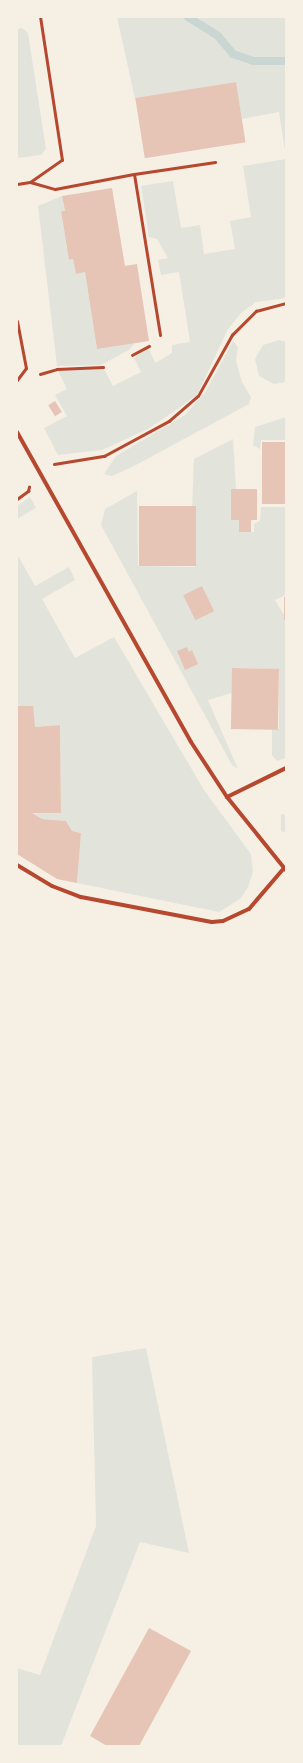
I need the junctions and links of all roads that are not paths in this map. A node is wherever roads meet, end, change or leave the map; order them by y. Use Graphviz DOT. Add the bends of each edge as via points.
graph roads {
  1 [pos="40,17"];
  2 [pos="214,162"];
  3 [pos="134,174"];
  4 [pos="30,182"];
  5 [pos="17,184"];
  6 [pos="17,321"];
  7 [pos="160,335"];
  8 [pos="17,380"];
  9 [pos="17,432"];
  10 [pos="286,768"];
  11 [pos="227,796"];
  12 [pos="17,865"];
  13 [pos="285,869"];
  1 -- 4 [label="lane" via="62,160"];
  2 -- 3 [label="lane"];
  3 -- 4 [label="lane" via="55,189"];
  3 -- 7 [label="lane"];
  4 -- 5 [label="lane"];
  6 -- 8 [label="lane" via="26,368"];
  9 -- 11 [label="street" via="191,742"];
  10 -- 11 [label="street"];
  11 -- 13 [label="street"];
  12 -- 13 [label="street" via="52,886 81,897 212,922 224,920 249,909"];
}
